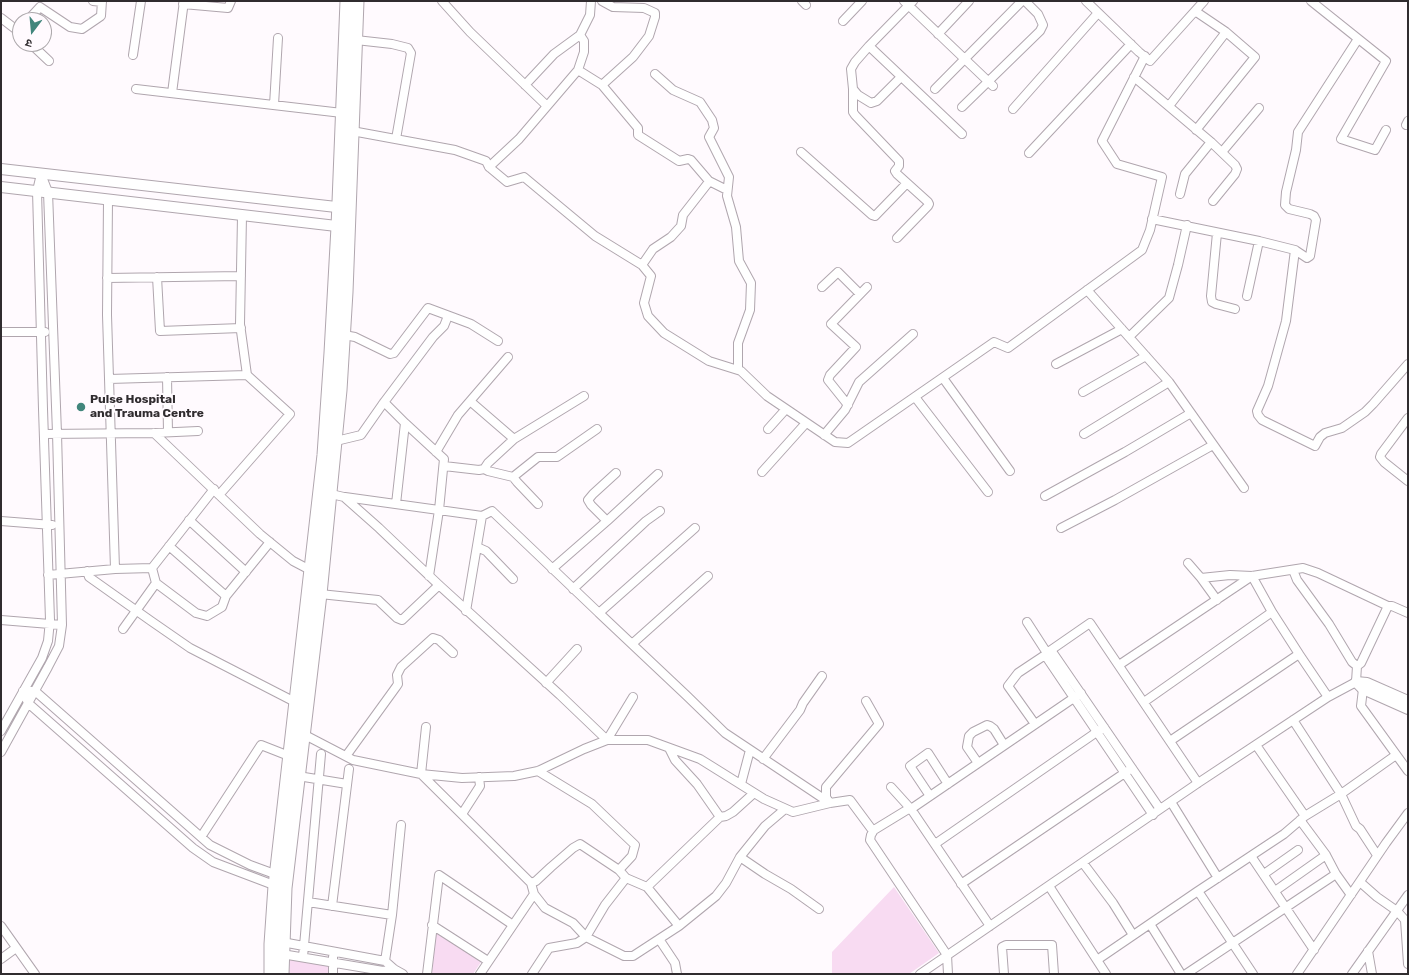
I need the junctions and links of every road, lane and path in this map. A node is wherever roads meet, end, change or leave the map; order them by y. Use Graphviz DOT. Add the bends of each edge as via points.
graph roads {
  1 [pos="93,1"];
  2 [pos="141,1"];
  3 [pos="231,1"];
  4 [pos="347,1"];
  5 [pos="357,1"];
  6 [pos="442,1"];
  7 [pos="591,1"];
  8 [pos="602,1"];
  9 [pos="862,1"];
  10 [pos="969,1"];
  11 [pos="1023,1"];
  12 [pos="1086,1"];
  13 [pos="1204,1"];
  14 [pos="102,2"];
  15 [pos="184,2"];
  16 [pos="909,2"];
  17 [pos="1315,2"];
  18 [pos="1195,11"];
  19 [pos="35,12"];
  20 [pos="48,12"];
  21 [pos="1098,13"];
  22 [pos="52,15"];
  23 [pos="1,18"];
  24 [pos="843,21"];
  25 [pos="12,26"];
  26 [pos="1226,32"];
  27 [pos="938,34"];
  28 [pos="580,35"];
  29 [pos="278,38"];
  30 [pos="1358,39"];
  31 [pos="356,40"];
  32 [pos="1131,44"];
  33 [pos="869,46"];
  34 [pos="39,52"];
  35 [pos="133,55"];
  36 [pos="1145,56"];
  37 [pos="965,59"];
  38 [pos="49,61"];
  39 [pos="578,70"];
  40 [pos="655,74"];
  41 [pos="902,77"];
  42 [pos="1134,77"];
  43 [pos="990,84"];
  44 [pos="525,85"];
  45 [pos="602,85"];
  46 [pos="136,89"];
  47 [pos="853,89"];
  48 [pos="935,89"];
  49 [pos="172,93"];
  50 [pos="274,105"];
  51 [pos="546,105"];
  52 [pos="1169,106"];
  53 [pos="962,107"];
  54 [pos="1259,108"];
  55 [pos="1013,109"];
  56 [pos="342,113"];
  57 [pos="1196,130"];
  58 [pos="1386,130"];
  59 [pos="352,131"];
  60 [pos="962,134"];
  61 [pos="396,139"];
  62 [pos="1211,142"];
  63 [pos="801,152"];
  64 [pos="1222,152"];
  65 [pos="1030,153"];
  66 [pos="489,167"];
  67 [pos="1,169"];
  68 [pos="41,174"];
  69 [pos="708,183"];
  70 [pos="907,183"];
  71 [pos="1,187"];
  72 [pos="727,190"];
  73 [pos="37,191"];
  74 [pos="48,192"];
  75 [pos="1180,194"];
  76 [pos="108,200"];
  77 [pos="1213,202"];
  78 [pos="344,208"];
  79 [pos="242,216"];
  80 [pos="1152,219"];
  81 [pos="1187,225"];
  82 [pos="343,227"];
  83 [pos="1217,233"];
  84 [pos="898,238"];
  85 [pos="1259,241"];
  86 [pos="1295,250"];
  87 [pos="642,265"];
  88 [pos="241,276"];
  89 [pos="156,277"];
  90 [pos="107,278"];
  91 [pos="822,287"];
  92 [pos="867,287"];
  93 [pos="1087,290"];
  94 [pos="860,294"];
  95 [pos="1247,296"];
  96 [pos="1235,309"];
  97 [pos="448,316"];
  98 [pos="241,328"];
  99 [pos="1122,329"];
  100 [pos="1,332"];
  101 [pos="41,332"];
  102 [pos="52,332"];
  103 [pos="913,334"];
  104 [pos="344,335"];
  105 [pos="1129,337"];
  106 [pos="498,341"];
  107 [pos="1146,356"];
  108 [pos="508,357"];
  109 [pos="1056,364"];
  110 [pos="1408,364"];
  111 [pos="738,370"];
  112 [pos="247,374"];
  113 [pos="167,377"];
  114 [pos="943,378"];
  115 [pos="109,380"];
  116 [pos="1169,382"];
  117 [pos="1083,392"];
  118 [pos="584,396"];
  119 [pos="915,397"];
  120 [pos="470,401"];
  121 [pos="384,402"];
  122 [pos="848,405"];
  123 [pos="786,408"];
  124 [pos="1191,413"];
  125 [pos="1408,418"];
  126 [pos="406,423"];
  127 [pos="806,423"];
  128 [pos="597,429"];
  129 [pos="768,429"];
  130 [pos="198,431"];
  131 [pos="168,432"];
  132 [pos="111,433"];
  133 [pos="154,433"];
  134 [pos="44,434"];
  135 [pos="56,434"];
  136 [pos="1084,434"];
  137 [pos="824,435"];
  138 [pos="514,439"];
  139 [pos="336,441"];
  140 [pos="1214,446"];
  141 [pos="436,452"];
  142 [pos="444,466"];
  143 [pos="484,469"];
  144 [pos="1010,471"];
  145 [pos="762,472"];
  146 [pos="616,473"];
  147 [pos="658,474"];
  148 [pos="1406,476"];
  149 [pos="513,477"];
  150 [pos="1244,488"];
  151 [pos="216,492"];
  152 [pos="988,492"];
  153 [pos="330,494"];
  154 [pos="1045,496"];
  155 [pos="344,497"];
  156 [pos="396,504"];
  157 [pos="538,504"];
  158 [pos="439,510"];
  159 [pos="660,511"];
  160 [pos="482,516"];
  161 [pos="189,520"];
  162 [pos="1,521"];
  163 [pos="607,521"];
  164 [pos="47,525"];
  165 [pos="58,526"];
  166 [pos="695,528"];
  167 [pos="1061,528"];
  168 [pos="270,542"];
  169 [pos="169,546"];
  170 [pos="477,547"];
  171 [pos="1188,564"];
  172 [pos="152,568"];
  173 [pos="115,569"];
  174 [pos="552,569"];
  175 [pos="1293,570"];
  176 [pos="87,571"];
  177 [pos="246,572"];
  178 [pos="317,573"];
  179 [pos="60,574"];
  180 [pos="48,575"];
  181 [pos="429,576"];
  182 [pos="708,576"];
  183 [pos="1252,576"];
  184 [pos="1202,578"];
  185 [pos="513,579"];
  186 [pos="156,583"];
  187 [pos="439,585"];
  188 [pos="573,589"];
  189 [pos="320,594"];
  190 [pos="226,596"];
  191 [pos="1217,600"];
  192 [pos="1388,606"];
  193 [pos="136,610"];
  194 [pos="466,611"];
  195 [pos="1272,612"];
  196 [pos="599,613"];
  197 [pos="1408,613"];
  198 [pos="1,620"];
  199 [pos="1027,622"];
  200 [pos="50,624"];
  201 [pos="62,625"];
  202 [pos="123,628"];
  203 [pos="632,644"];
  204 [pos="577,649"];
  205 [pos="1048,652"];
  206 [pos="453,653"];
  207 [pos="1299,654"];
  208 [pos="1119,665"];
  209 [pos="1357,666"];
  210 [pos="822,676"];
  211 [pos="546,683"];
  212 [pos="1359,686"];
  213 [pos="23,691"];
  214 [pos="35,691"];
  215 [pos="1077,695"];
  216 [pos="633,697"];
  217 [pos="1328,697"];
  218 [pos="866,701"];
  219 [pos="1408,701"];
  220 [pos="295,702"];
  221 [pos="1144,702"];
  222 [pos="28,703"];
  223 [pos="1408,709"];
  224 [pos="1293,720"];
  225 [pos="1035,724"];
  226 [pos="426,727"];
  227 [pos="1101,730"];
  228 [pos="1,731"];
  229 [pos="303,734"];
  230 [pos="607,740"];
  231 [pos="1170,741"];
  232 [pos="1004,745"];
  233 [pos="1256,745"];
  234 [pos="670,748"];
  235 [pos="750,750"];
  236 [pos="1,752"];
  237 [pos="322,754"];
  238 [pos="1396,755"];
  239 [pos="289,756"];
  240 [pos="346,756"];
  241 [pos="764,758"];
  242 [pos="978,763"];
  243 [pos="1132,768"];
  244 [pos="349,769"];
  245 [pos="538,771"];
  246 [pos="1408,771"];
  247 [pos="1124,773"];
  248 [pos="421,774"];
  249 [pos="298,776"];
  250 [pos="479,777"];
  251 [pos="319,779"];
  252 [pos="1198,783"];
  253 [pos="347,784"];
  254 [pos="741,784"];
  255 [pos="948,784"];
  256 [pos="891,787"];
  257 [pos="754,793"];
  258 [pos="1341,794"];
  259 [pos="930,796"];
  260 [pos="830,802"];
  261 [pos="1171,802"];
  262 [pos="785,809"];
  263 [pos="910,809"];
  264 [pos="1160,809"];
  265 [pos="1408,813"];
  266 [pos="462,814"];
  267 [pos="1153,816"];
  268 [pos="720,817"];
  269 [pos="1302,818"];
  270 [pos="401,825"];
  271 [pos="873,831"];
  272 [pos="201,837"];
  273 [pos="935,844"];
  274 [pos="1298,850"];
  275 [pos="1326,855"];
  276 [pos="1378,855"];
  277 [pos="1251,856"];
  278 [pos="740,857"];
  279 [pos="1083,863"];
  280 [pos="619,870"];
  281 [pos="1264,874"];
  282 [pos="1336,874"];
  283 [pos="626,878"];
  284 [pos="1218,878"];
  285 [pos="280,882"];
  286 [pos="1360,882"];
  287 [pos="531,883"];
  288 [pos="961,884"];
  289 [pos="1049,886"];
  290 [pos="647,887"];
  291 [pos="1198,891"];
  292 [pos="1275,891"];
  293 [pos="534,894"];
  294 [pos="1351,895"];
  295 [pos="1408,895"];
  296 [pos="308,902"];
  297 [pos="332,906"];
  298 [pos="1285,907"];
  299 [pos="819,909"];
  300 [pos="1397,912"];
  301 [pos="392,915"];
  302 [pos="1406,920"];
  303 [pos="432,924"];
  304 [pos="1150,924"];
  305 [pos="513,925"];
  306 [pos="1,926"];
  307 [pos="678,926"];
  308 [pos="990,926"];
  309 [pos="1133,935"];
  310 [pos="586,937"];
  311 [pos="659,939"];
  312 [pos="1232,943"];
  313 [pos="304,946"];
  314 [pos="16,948"];
  315 [pos="282,948"];
  316 [pos="1314,950"];
  317 [pos="1368,951"];
  318 [pos="333,952"];
  319 [pos="947,955"];
  320 [pos="302,957"];
  321 [pos="1,959"];
  322 [pos="1096,960"];
  323 [pos="385,961"];
  324 [pos="488,961"];
  325 [pos="332,962"];
  326 [pos="1408,962"];
  327 [pos="394,969"];
  328 [pos="678,973"];
  329 [pos="35,974"];
  330 [pos="271,974"];
  331 [pos="282,974"];
  332 [pos="333,974"];
  333 [pos="403,974"];
  334 [pos="427,974"];
  335 [pos="480,974"];
  336 [pos="532,974"];
  337 [pos="920,974"];
  338 [pos="948,974"];
  339 [pos="1004,974"];
  340 [pos="1054,974"];
  341 [pos="1106,974"];
  342 [pos="1180,974"];
  343 [pos="1186,974"];
  344 [pos="1253,974"];
  345 [pos="1297,974"];
  346 [pos="1352,974"];
  347 [pos="1372,974"];
  1 -- 14 [label="street"];
  2 -- 35 [label="street"];
  3 -- 15 [label="street" via="228,8"];
  4 -- 56 [label="highway"];
  5 -- 31 [label="highway"];
  6 -- 44 [label="street"];
  7 -- 28 [label="street" via="590,15"];
  8 -- 45 [label="street" via="613,7 644,8 656,17 649,36 633,57"];
  9 -- 24 [label="street"];
  10 -- 27 [label="street"];
  11 -- 37 [label="street"];
  11 -- 43 [label="street" via="1038,14 1043,25"];
  12 -- 21 [label="street"];
  13 -- 18 [label="street"];
  14 -- 22 [label="street" via="101,16 82,29 70,27"];
  15 -- 49 [label="street"];
  16 -- 27 [label="street"];
  16 -- 33 [label="street"];
  17 -- 30 [label="street"];
  18 -- 26 [label="street"];
  18 -- 36 [label="street" via="1150,61"];
  19 -- 20 [label="street" via="40,7"];
  21 -- 32 [label="street"];
  21 -- 55 [label="street"];
  23 -- 25 [label="street"];
  26 -- 52 [label="street"];
  26 -- 57 [label="street" via="1255,57"];
  27 -- 37 [label="street"];
  28 -- 39 [label="street" via="584,41 584,52"];
  28 -- 44 [label="street" via="554,54"];
  29 -- 50 [label="street"];
  30 -- 58 [label="street" via="1386,61 1341,139 1376,150"];
  30 -- 86 [label="street" via="1298,132 1285,205 1289,209 1310,214 1316,220 1310,256 1307,258"];
  31 -- 59 [label="highway"];
  31 -- 61 [label="street" via="392,44 408,48 411,53"];
  32 -- 36 [label="street"];
  32 -- 65 [label="street"];
  33 -- 41 [label="street"];
  33 -- 47 [label="street" via="851,69"];
  34 -- 38 [label="street"];
  36 -- 42 [label="street"];
  37 -- 43 [label="street"];
  37 -- 48 [label="street"];
  39 -- 45 [label="street"];
  39 -- 51 [label="street"];
  40 -- 72 [label="street" via="673,90 700,102 712,120 714,128 709,137 729,177"];
  41 -- 47 [label="street" via="871,103"];
  41 -- 60 [label="street"];
  42 -- 52 [label="street"];
  42 -- 80 [label="street" via="1102,141 1117,164 1162,177"];
  43 -- 53 [label="street"];
  44 -- 51 [label="street"];
  45 -- 72 [label="street" via="638,128 638,135 679,161 691,160 709,181"];
  46 -- 49 [label="street"];
  47 -- 70 [label="street" via="853,112 899,161 895,171"];
  49 -- 50 [label="street"];
  50 -- 56 [label="street"];
  51 -- 66 [label="street" via="519,139"];
  52 -- 57 [label="street"];
  54 -- 64 [label="street"];
  56 -- 78 [label="highway"];
  57 -- 62 [label="street"];
  59 -- 61 [label="street"];
  59 -- 78 [label="highway"];
  61 -- 66 [label="street" via="455,150 486,161"];
  62 -- 64 [label="street"];
  62 -- 75 [label="street" via="1185,174"];
  63 -- 70 [label="street" via="875,216"];
  64 -- 77 [label="street" via="1237,169"];
  66 -- 87 [label="street" via="507,182 524,177 594,236"];
  67 -- 68 [label="street"];
  68 -- 73 [label="street"];
  68 -- 74 [label="street"];
  68 -- 78 [label="street"];
  69 -- 87 [label="street" via="683,215 681,226 671,237 653,249"];
  70 -- 84 [label="street" via="929,204"];
  71 -- 73 [label="street"];
  72 -- 111 [label="street" via="736,227 739,261 751,282 750,310 738,343"];
  73 -- 74 [label="street"];
  73 -- 101 [label="street"];
  74 -- 76 [label="street"];
  74 -- 102 [label="street"];
  76 -- 79 [label="street"];
  76 -- 90 [label="street"];
  78 -- 82 [label="highway"];
  79 -- 82 [label="street"];
  79 -- 88 [label="street"];
  80 -- 81 [label="street"];
  80 -- 93 [label="street" via="1142,250"];
  81 -- 83 [label="street"];
  81 -- 105 [label="street" via="1169,298"];
  82 -- 104 [label="highway"];
  82 -- 178 [label="highway" via="331,352"];
  83 -- 85 [label="street"];
  83 -- 96 [label="street" via="1212,302"];
  85 -- 86 [label="street"];
  85 -- 95 [label="street"];
  86 -- 110 [label="street" via="1286,321 1268,386 1257,411 1262,420 1315,446 1320,437 1342,428 1365,412"];
  87 -- 111 [label="street" via="651,276 644,303 648,316 664,333 709,360"];
  88 -- 89 [label="street"];
  88 -- 98 [label="street"];
  89 -- 90 [label="street"];
  89 -- 98 [label="street" via="160,331"];
  90 -- 115 [label="street"];
  91 -- 94 [label="street" via="838,272"];
  92 -- 94 [label="street"];
  93 -- 99 [label="street"];
  93 -- 114 [label="street" via="1008,348 994,342"];
  94 -- 122 [label="street" via="831,324 856,347 828,380"];
  97 -- 104 [label="street" via="428,308 394,353 390,354 355,337"];
  97 -- 106 [label="street" via="470,324"];
  97 -- 121 [label="street" via="444,326"];
  98 -- 112 [label="street"];
  99 -- 105 [label="street"];
  99 -- 109 [label="street"];
  100 -- 101 [label="street"];
  101 -- 102 [label="street"];
  101 -- 134 [label="street"];
  102 -- 135 [label="street"];
  103 -- 122 [label="street" via="859,382"];
  104 -- 139 [label="highway"];
  105 -- 107 [label="street"];
  107 -- 116 [label="street"];
  107 -- 117 [label="street"];
  108 -- 120 [label="street"];
  111 -- 123 [label="street" via="767,396"];
  112 -- 113 [label="street"];
  112 -- 151 [label="street" via="290,414"];
  113 -- 115 [label="street"];
  113 -- 131 [label="street"];
  114 -- 119 [label="street"];
  114 -- 144 [label="street"];
  115 -- 132 [label="street"];
  116 -- 124 [label="street"];
  116 -- 136 [label="street"];
  118 -- 138 [label="street"];
  119 -- 137 [label="street" via="848,443 835,442"];
  119 -- 152 [label="street"];
  120 -- 138 [label="street"];
  120 -- 141 [label="street" via="458,415"];
  121 -- 126 [label="street"];
  121 -- 139 [label="street" via="361,435"];
  122 -- 137 [label="street"];
  123 -- 127 [label="street"];
  123 -- 129 [label="street"];
  124 -- 140 [label="street"];
  124 -- 154 [label="street"];
  125 -- 148 [label="street" via="1380,456 1384,462"];
  126 -- 141 [label="street"];
  126 -- 156 [label="street"];
  127 -- 137 [label="street"];
  127 -- 145 [label="street"];
  128 -- 149 [label="street" via="557,457 538,457"];
  130 -- 131 [label="street"];
  131 -- 133 [label="street"];
  132 -- 133 [label="street"];
  132 -- 135 [label="street"];
  132 -- 173 [label="street"];
  133 -- 151 [label="street"];
  134 -- 135 [label="street"];
  134 -- 164 [label="street"];
  135 -- 165 [label="street"];
  138 -- 143 [label="street"];
  139 -- 153 [label="highway"];
  140 -- 150 [label="street"];
  140 -- 167 [label="street"];
  141 -- 142 [label="street" via="444,459"];
  142 -- 143 [label="street"];
  142 -- 158 [label="street"];
  143 -- 149 [label="street"];
  146 -- 163 [label="street" via="588,500"];
  147 -- 163 [label="street"];
  149 -- 157 [label="street"];
  151 -- 161 [label="street"];
  151 -- 168 [label="street"];
  153 -- 155 [label="street"];
  153 -- 178 [label="highway"];
  155 -- 156 [label="street"];
  155 -- 181 [label="street"];
  156 -- 158 [label="street"];
  158 -- 160 [label="street"];
  158 -- 181 [label="street"];
  159 -- 188 [label="street"];
  160 -- 170 [label="street"];
  160 -- 174 [label="street" via="492,511"];
  161 -- 169 [label="street"];
  161 -- 177 [label="street"];
  162 -- 164 [label="street"];
  163 -- 174 [label="street"];
  164 -- 165 [label="street"];
  164 -- 180 [label="street"];
  165 -- 179 [label="street"];
  166 -- 196 [label="street"];
  168 -- 177 [label="street"];
  168 -- 178 [label="street" via="293,561"];
  169 -- 172 [label="street"];
  169 -- 190 [label="street"];
  170 -- 185 [label="street" via="486,551"];
  170 -- 194 [label="street"];
  171 -- 184 [label="street"];
  172 -- 173 [label="street"];
  172 -- 186 [label="street"];
  173 -- 176 [label="street"];
  174 -- 188 [label="street"];
  175 -- 183 [label="street"];
  175 -- 192 [label="street" via="1303,568 1318,572"];
  175 -- 209 [label="street" via="1297,580"];
  176 -- 179 [label="street"];
  176 -- 193 [label="street" via="89,577"];
  177 -- 190 [label="street"];
  178 -- 189 [label="highway"];
  178 -- 220 [label="highway"];
  179 -- 180 [label="street"];
  179 -- 201 [label="street"];
  180 -- 200 [label="street"];
  181 -- 187 [label="street"];
  182 -- 203 [label="street"];
  183 -- 184 [label="street"];
  183 -- 191 [label="street"];
  183 -- 195 [label="street"];
  184 -- 191 [label="street"];
  186 -- 190 [label="street" via="196,613 207,616 222,607"];
  186 -- 193 [label="street"];
  187 -- 189 [label="street" via="402,620 378,600"];
  187 -- 194 [label="street"];
  188 -- 196 [label="street"];
  189 -- 229 [label="highway"];
  191 -- 208 [label="street"];
  192 -- 197 [label="street"];
  192 -- 209 [label="street" via="1361,663"];
  193 -- 202 [label="street"];
  193 -- 220 [label="street" via="190,648"];
  194 -- 211 [label="street"];
  195 -- 207 [label="street"];
  195 -- 221 [label="street"];
  196 -- 203 [label="street"];
  198 -- 200 [label="street"];
  199 -- 205 [label="street"];
  200 -- 201 [label="street"];
  200 -- 213 [label="street" via="42,658"];
  201 -- 214 [label="street" via="59,646"];
  203 -- 235 [label="street" via="725,733"];
  204 -- 211 [label="street"];
  205 -- 208 [label="street" via="1090,623"];
  205 -- 215 [label="street"];
  205 -- 225 [label="street" via="1018,673 1008,686"];
  206 -- 240 [label="street" via="439,640 432,638 402,667 397,675 398,684"];
  207 -- 217 [label="street"];
  207 -- 231 [label="street"];
  208 -- 221 [label="street"];
  209 -- 212 [label="street"];
  210 -- 241 [label="street"];
  211 -- 230 [label="street"];
  212 -- 217 [label="street"];
  212 -- 219 [label="street" via="1367,683"];
  212 -- 223 [label="street"];
  212 -- 238 [label="street" via="1362,706"];
  213 -- 214 [label="street"];
  213 -- 222 [label="street"];
  213 -- 228 [label="street"];
  214 -- 222 [label="street"];
  214 -- 272 [label="street"];
  215 -- 225 [label="street"];
  215 -- 227 [label="street"];
  216 -- 230 [label="street"];
  217 -- 224 [label="street"];
  218 -- 260 [label="street" via="879,724 826,787 826,797"];
  220 -- 239 [label="highway"];
  221 -- 231 [label="street"];
  222 -- 236 [label="street"];
  222 -- 285 [label="street" via="193,848 213,862"];
  224 -- 233 [label="street"];
  224 -- 258 [label="street"];
  225 -- 232 [label="street"];
  226 -- 248 [label="street"];
  227 -- 243 [label="street"];
  227 -- 247 [label="street"];
  227 -- 273 [label="street"];
  229 -- 240 [label="street"];
  229 -- 249 [label="highway"];
  230 -- 234 [label="street" via="648,740"];
  230 -- 245 [label="street"];
  231 -- 252 [label="street"];
  232 -- 242 [label="street"];
  232 -- 242 [label="street" via="990,726 973,732 969,736 968,747"];
  233 -- 252 [label="street"];
  233 -- 269 [label="street"];
  234 -- 254 [label="street" via="700,759"];
  234 -- 268 [label="street" via="675,760 697,784"];
  235 -- 241 [label="street"];
  235 -- 254 [label="street"];
  237 -- 251 [label="street"];
  238 -- 246 [label="street"];
  238 -- 258 [label="street"];
  239 -- 272 [label="street" via="261,745"];
  239 -- 285 [label="highway"];
  240 -- 248 [label="street" via="353,760"];
  241 -- 260 [label="street"];
  242 -- 255 [label="street"];
  243 -- 247 [label="street"];
  243 -- 264 [label="street"];
  244 -- 253 [label="street"];
  245 -- 250 [label="street" via="514,776"];
  245 -- 280 [label="street" via="592,804 635,845 632,856"];
  247 -- 267 [label="street"];
  247 -- 288 [label="street"];
  248 -- 250 [label="street"];
  248 -- 266 [label="street"];
  249 -- 251 [label="street"];
  249 -- 285 [label="highway"];
  250 -- 266 [label="street" via="480,786"];
  251 -- 253 [label="street"];
  251 -- 296 [label="street"];
  252 -- 261 [label="street"];
  253 -- 297 [label="street"];
  254 -- 257 [label="street"];
  255 -- 259 [label="street"];
  255 -- 259 [label="street" via="928,753 910,766"];
  256 -- 263 [label="street"];
  257 -- 262 [label="street"];
  257 -- 268 [label="street" via="732,812"];
  258 -- 269 [label="street"];
  258 -- 276 [label="street" via="1356,826"];
  259 -- 263 [label="street"];
  260 -- 262 [label="street" via="793,812"];
  260 -- 271 [label="street" via="850,800"];
  261 -- 264 [label="street"];
  261 -- 284 [label="street"];
  262 -- 278 [label="street" via="764,826"];
  263 -- 271 [label="street"];
  263 -- 273 [label="street"];
  264 -- 267 [label="street"];
  265 -- 276 [label="street"];
  266 -- 287 [label="street"];
  267 -- 279 [label="street"];
  268 -- 290 [label="street"];
  269 -- 275 [label="street"];
  269 -- 277 [label="street" via="1284,834"];
  270 -- 301 [label="street"];
  271 -- 319 [label="street" via="870,840"];
  272 -- 285 [label="street" via="210,845"];
  273 -- 288 [label="street"];
  274 -- 281 [label="street"];
  275 -- 282 [label="street"];
  275 -- 292 [label="street"];
  276 -- 286 [label="street"];
  277 -- 281 [label="street"];
  277 -- 284 [label="street"];
  278 -- 299 [label="street"];
  278 -- 307 [label="street" via="716,896"];
  279 -- 289 [label="street"];
  279 -- 309 [label="street"];
  280 -- 283 [label="street"];
  280 -- 287 [label="street" via="580,844"];
  281 -- 292 [label="street"];
  282 -- 294 [label="street"];
  282 -- 298 [label="street"];
  283 -- 290 [label="street"];
  283 -- 310 [label="street" via="605,905"];
  284 -- 291 [label="street"];
  285 -- 315 [label="highway"];
  285 -- 330 [label="highway" via="271,944"];
  286 -- 294 [label="street"];
  286 -- 300 [label="street"];
  287 -- 293 [label="street"];
  288 -- 308 [label="street"];
  289 -- 308 [label="street"];
  289 -- 322 [label="street"];
  290 -- 307 [label="street"];
  291 -- 304 [label="street"];
  291 -- 312 [label="street"];
  292 -- 298 [label="street"];
  293 -- 305 [label="street"];
  293 -- 310 [label="street" via="546,908 573,923"];
  294 -- 316 [label="street"];
  295 -- 300 [label="street"];
  296 -- 297 [label="street"];
  296 -- 313 [label="street"];
  297 -- 301 [label="street"];
  298 -- 312 [label="street"];
  298 -- 316 [label="street"];
  300 -- 302 [label="street"];
  300 -- 317 [label="street"];
  301 -- 323 [label="street"];
  302 -- 326 [label="street"];
  303 -- 305 [label="street" via="439,875"];
  303 -- 324 [label="street"];
  303 -- 334 [label="street"];
  304 -- 309 [label="street"];
  304 -- 342 [label="street"];
  305 -- 324 [label="street"];
  306 -- 314 [label="street"];
  307 -- 311 [label="street"];
  308 -- 319 [label="street"];
  309 -- 322 [label="street"];
  310 -- 311 [label="street" via="624,956 633,956"];
  310 -- 336 [label="street" via="577,943 550,948"];
  311 -- 328 [label="street" via="675,963"];
  312 -- 343 [label="street"];
  312 -- 344 [label="street"];
  313 -- 315 [label="street"];
  313 -- 318 [label="street"];
  313 -- 320 [label="street"];
  314 -- 321 [label="street"];
  314 -- 329 [label="street"];
  315 -- 320 [label="street"];
  315 -- 331 [label="highway"];
  316 -- 345 [label="street"];
  317 -- 346 [label="street"];
  317 -- 347 [label="street"];
  318 -- 323 [label="street"];
  318 -- 325 [label="street"];
  319 -- 337 [label="street"];
  319 -- 338 [label="street"];
  320 -- 325 [label="street"];
  322 -- 341 [label="street"];
  323 -- 327 [label="street"];
  324 -- 335 [label="street"];
  325 -- 327 [label="street" via="383,971"];
  325 -- 332 [label="street"];
  327 -- 333 [label="street"];
  339 -- 340 [label="street" via="1002,947 1052,945"];
}
